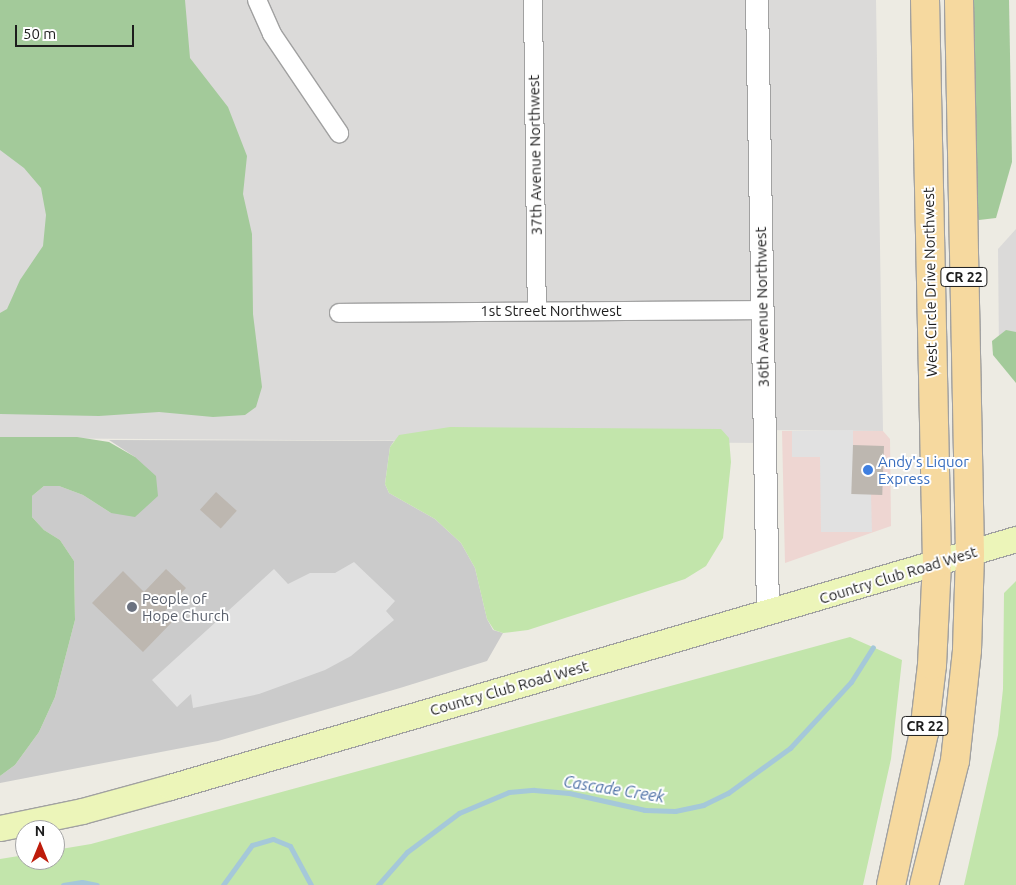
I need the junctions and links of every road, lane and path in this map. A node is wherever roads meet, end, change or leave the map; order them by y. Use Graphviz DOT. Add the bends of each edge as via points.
graph roads {
  1 [pos="257,0"];
  2 [pos="533,0"];
  3 [pos="757,0"];
  4 [pos="925,0"];
  5 [pos="959,0"];
  6 [pos="339,133"];
  7 [pos="763,310"];
  8 [pos="537,311"];
  9 [pos="339,313"];
  10 [pos="1016,539"];
  11 [pos="970,554"];
  12 [pos="937,564"];
  13 [pos="768,613"];
  14 [pos="0,828"];
  15 [pos="891,885"];
  16 [pos="924,885"];
  1 -- 6 [label="street" via="272,34"];
  2 -- 8 [label="street, 37th Avenue Northwest"];
  3 -- 7 [label="street, 36th Avenue Northwest"];
  4 -- 12 [label="main road, West Circle Drive Northwest / CR 22"];
  5 -- 11 [label="main road, CR 22"];
  7 -- 8 [label="street, 1st Street Northwest"];
  7 -- 13 [label="street, 36th Avenue Northwest"];
  8 -- 9 [label="street, 1st Street Northwest"];
  10 -- 11 [label="main road, Country Club Road West"];
  11 -- 12 [label="main road, Country Club Road West"];
  11 -- 16 [label="main road, CR 22" via="961,721 951,779"];
  12 -- 13 [label="main road, Country Club Road West"];
  12 -- 15 [label="main road, CR 22" via="932,665 924,734"];
  13 -- 14 [label="main road, Country Club Road West" via="161,789 82,811"];
}
